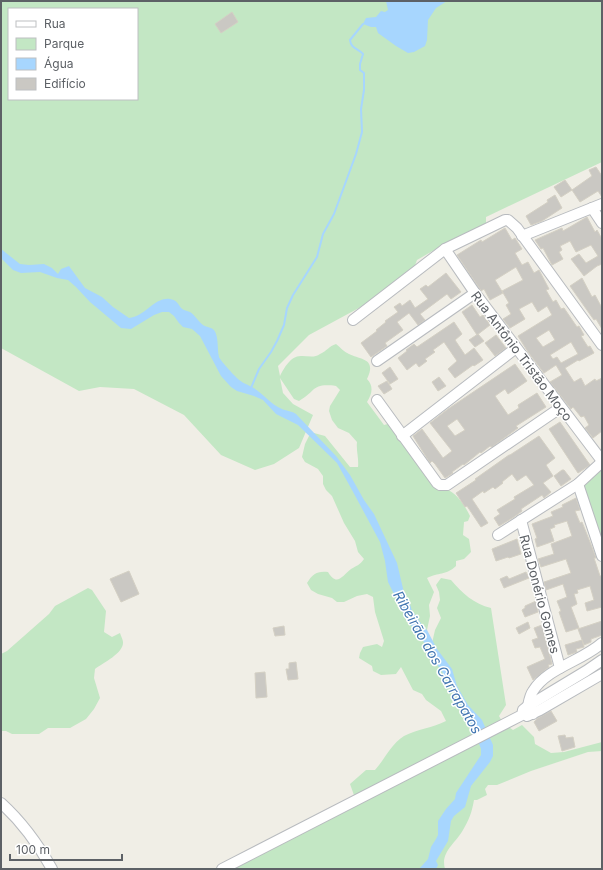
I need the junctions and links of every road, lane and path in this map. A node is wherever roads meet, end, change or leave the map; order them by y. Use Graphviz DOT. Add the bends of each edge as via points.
graph roads {
  1 [pos="602,204"];
  2 [pos="592,208"];
  3 [pos="602,222"];
  4 [pos="522,236"];
  5 [pos="445,250"];
  6 [pos="475,293"];
  7 [pos="353,320"];
  8 [pos="602,345"];
  9 [pos="516,348"];
  10 [pos="377,361"];
  11 [pos="376,400"];
  12 [pos="560,408"];
  13 [pos="402,436"];
  14 [pos="602,462"];
  15 [pos="578,484"];
  16 [pos="521,520"];
  17 [pos="498,535"];
  18 [pos="602,556"];
  19 [pos="602,643"];
  20 [pos="602,660"];
  21 [pos="560,668"];
  22 [pos="602,674"];
  23 [pos="530,710"];
  24 [pos="1,802"];
  25 [pos="52,869"];
  26 [pos="222,869"];
  1 -- 2 [label="street"];
  2 -- 3 [label="street"];
  2 -- 4 [label="street"];
  4 -- 5 [label="street" via="514,225 505,220"];
  4 -- 8 [label="street"];
  5 -- 6 [label="street, Rua Antônio Tristão Moço"];
  5 -- 7 [label="street"];
  6 -- 9 [label="street, Rua Antônio Tristão Moço"];
  6 -- 10 [label="street"];
  9 -- 12 [label="street, Rua Antônio Tristão Moço"];
  9 -- 13 [label="street"];
  11 -- 13 [label="street"];
  12 -- 13 [label="street" via="446,485 437,483"];
  12 -- 14 [label="street, Rua Antônio Tristão Moço"];
  14 -- 15 [label="street"];
  15 -- 16 [label="street"];
  15 -- 18 [label="street"];
  16 -- 17 [label="street"];
  16 -- 21 [label="street, Rua Donério Gomes"];
  19 -- 21 [label="street"];
  20 -- 23 [label="street"];
  21 -- 23 [label="street" via="537,685 533,691"];
  22 -- 23 [label="street"];
  23 -- 26 [label="street" via="523,710 522,714 492,731"];
  24 -- 25 [label="street" via="31,836"];
}
